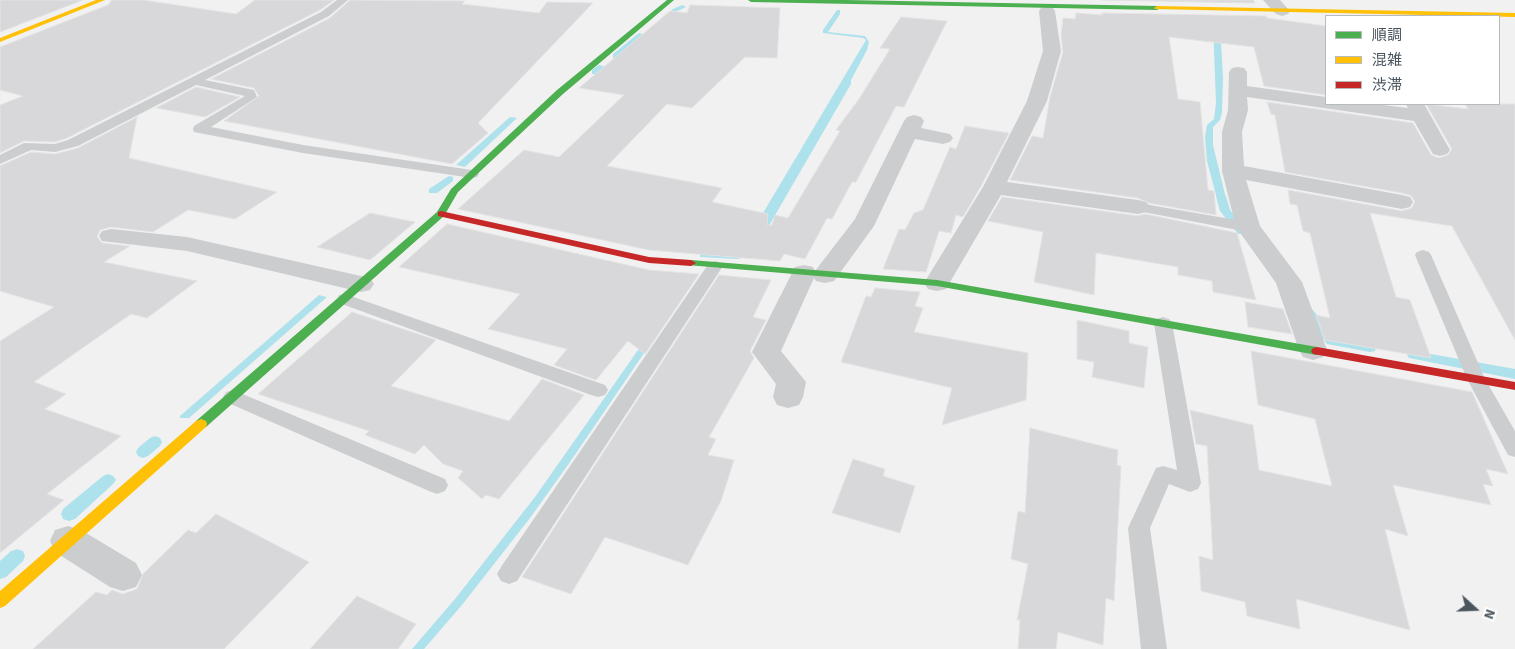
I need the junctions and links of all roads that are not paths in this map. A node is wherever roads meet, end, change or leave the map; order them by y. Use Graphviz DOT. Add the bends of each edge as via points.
graph roads {
  1 [pos="102,0"];
  2 [pos="343,0"];
  3 [pos="671,0"];
  4 [pos="751,0"];
  5 [pos="1276,6"];
  6 [pos="1047,11"];
  7 [pos="1515,15"];
  8 [pos="0,40"];
  9 [pos="194,81"];
  10 [pos="1325,102"];
  11 [pos="1349,105"];
  12 [pos="1418,110"];
  13 [pos="943,138"];
  14 [pos="1440,150"];
  15 [pos="0,160"];
  16 [pos="1233,171"];
  17 [pos="472,174"];
  18 [pos="994,187"];
  19 [pos="1402,202"];
  20 [pos="1138,207"];
  21 [pos="441,214"];
  22 [pos="1248,227"];
  23 [pos="111,236"];
  24 [pos="1423,255"];
  25 [pos="715,266"];
  26 [pos="815,274"];
  27 [pos="937,284"];
  28 [pos="353,292"];
  29 [pos="1163,324"];
  30 [pos="1314,350"];
  31 [pos="1476,379"];
  32 [pos="1515,386"];
  33 [pos="598,390"];
  34 [pos="233,397"];
  35 [pos="788,397"];
  36 [pos="1515,449"];
  37 [pos="437,484"];
  38 [pos="68,541"];
  39 [pos="509,574"];
  40 [pos="123,575"];
  41 [pos="0,601"];
  42 [pos="1154,649"];
  1 -- 8 [label="street"];
  2 -- 9 [label="lane" via="325,14"];
  3 -- 17 [label="street" via="560,92"];
  4 -- 5 [label="street"];
  5 -- 7 [label="street"];
  6 -- 18 [label="street" via="1052,52 1037,101"];
  9 -- 15 [label="lane" via="73,143 55,148 29,146"];
  9 -- 17 [label="lane" via="250,93 251,96 199,129 303,149"];
  10 -- 16 [label="street" via="1238,81 1238,110 1232,132"];
  11 -- 12 [label="street"];
  12 -- 14 [label="street"];
  13 -- 26 [label="street" via="911,126 866,221"];
  16 -- 19 [label="street"];
  16 -- 22 [label="street"];
  17 -- 21 [label="street" via="454,191"];
  18 -- 20 [label="street"];
  18 -- 27 [label="street"];
  20 -- 22 [label="lane"];
  21 -- 25 [label="street" via="649,260"];
  21 -- 28 [label="street"];
  22 -- 30 [label="street" via="1289,282"];
  23 -- 28 [label="street" via="187,244"];
  24 -- 31 [label="lane"];
  25 -- 26 [label="street"];
  25 -- 39 [label="lane"];
  26 -- 27 [label="street"];
  26 -- 35 [label="street" via="766,352 791,382"];
  27 -- 29 [label="street"];
  28 -- 33 [label="lane"];
  28 -- 34 [label="street"];
  29 -- 30 [label="street"];
  29 -- 42 [label="lane" via="1190,483 1163,474 1139,528"];
  30 -- 31 [label="street"];
  31 -- 32 [label="street"];
  31 -- 36 [label="lane"];
  34 -- 37 [label="lane"];
  34 -- 38 [label="street"];
  38 -- 40 [label="street"];
  38 -- 41 [label="street"];
}
